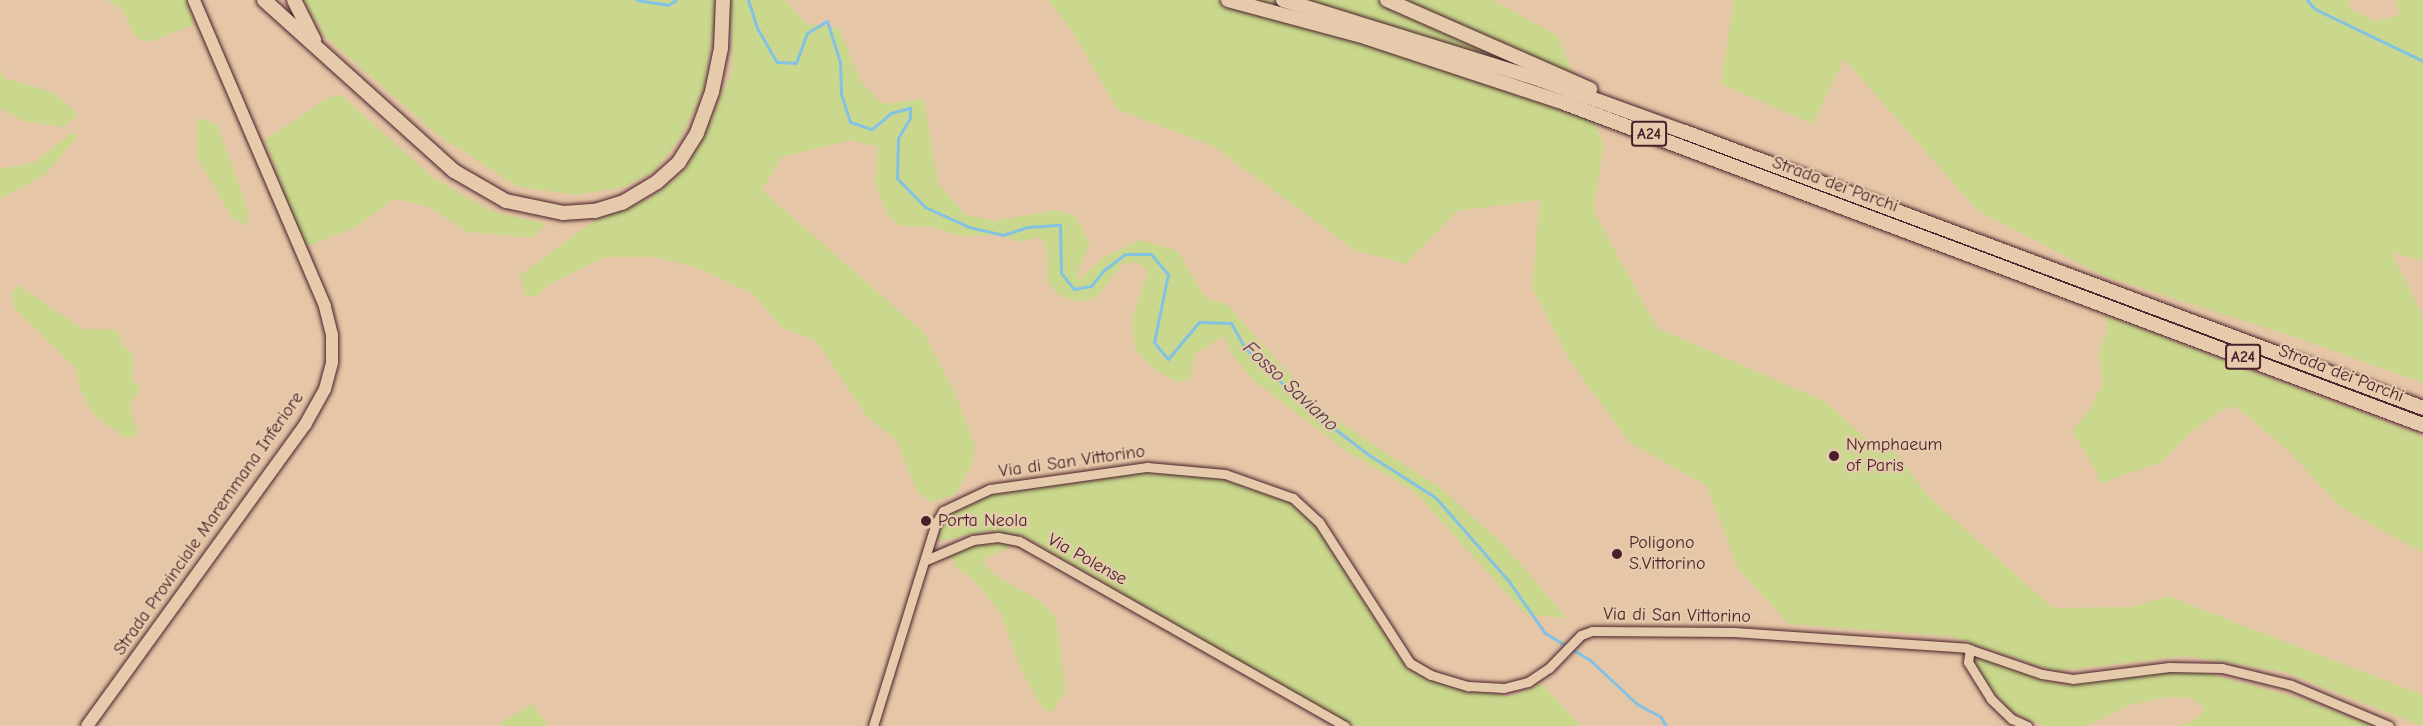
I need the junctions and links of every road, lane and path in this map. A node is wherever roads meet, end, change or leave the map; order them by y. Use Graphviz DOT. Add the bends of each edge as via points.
graph roads {
  1 [pos="194,0"];
  2 [pos="264,0"];
  3 [pos="294,0"];
  4 [pos="723,0"];
  5 [pos="1228,0"];
  6 [pos="1283,0"];
  7 [pos="1387,0"];
  8 [pos="320,50"];
  9 [pos="1685,132"];
  10 [pos="2423,408"];
  11 [pos="2423,425"];
  12 [pos="926,560"];
  13 [pos="1970,649"];
  14 [pos="87,726"];
  15 [pos="873,726"];
  16 [pos="1345,726"];
  17 [pos="2027,726"];
  18 [pos="2389,726"];
  1 -- 14 [label="main road, Strada Provinciale Maremmana Inferiore" via="325,306 332,334 332,362 325,389 305,425"];
  2 -- 8 [label="highway"];
  3 -- 8 [label="highway"];
  4 -- 8 [label="highway" via="709,101 679,162 636,196 603,209 578,213 532,209 467,180 430,152"];
  5 -- 11 [label="highway, Strada dei Parchi / A24" via="1365,37 1518,87"];
  6 -- 9 [label="highway, Strada dei Parchi / A24" via="1540,80"];
  7 -- 9 [label="highway"];
  9 -- 10 [label="highway, Strada dei Parchi / A24"];
  12 -- 13 [label="street, Via di San Vittorino" via="941,514 982,491 1108,470 1204,470 1280,492 1308,509 1398,649 1422,672 1468,686 1504,688 1535,680 1581,635 1612,630 1734,632"];
  12 -- 15 [label="street"];
  12 -- 16 [label="street, Via Polense" via="973,540 998,537 1019,541"];
  13 -- 17 [label="street" via="1968,662 1991,699 2012,719"];
  13 -- 18 [label="street, Via di San Vittorino" via="2042,675 2073,679 2178,666 2232,670 2300,688"];
}
